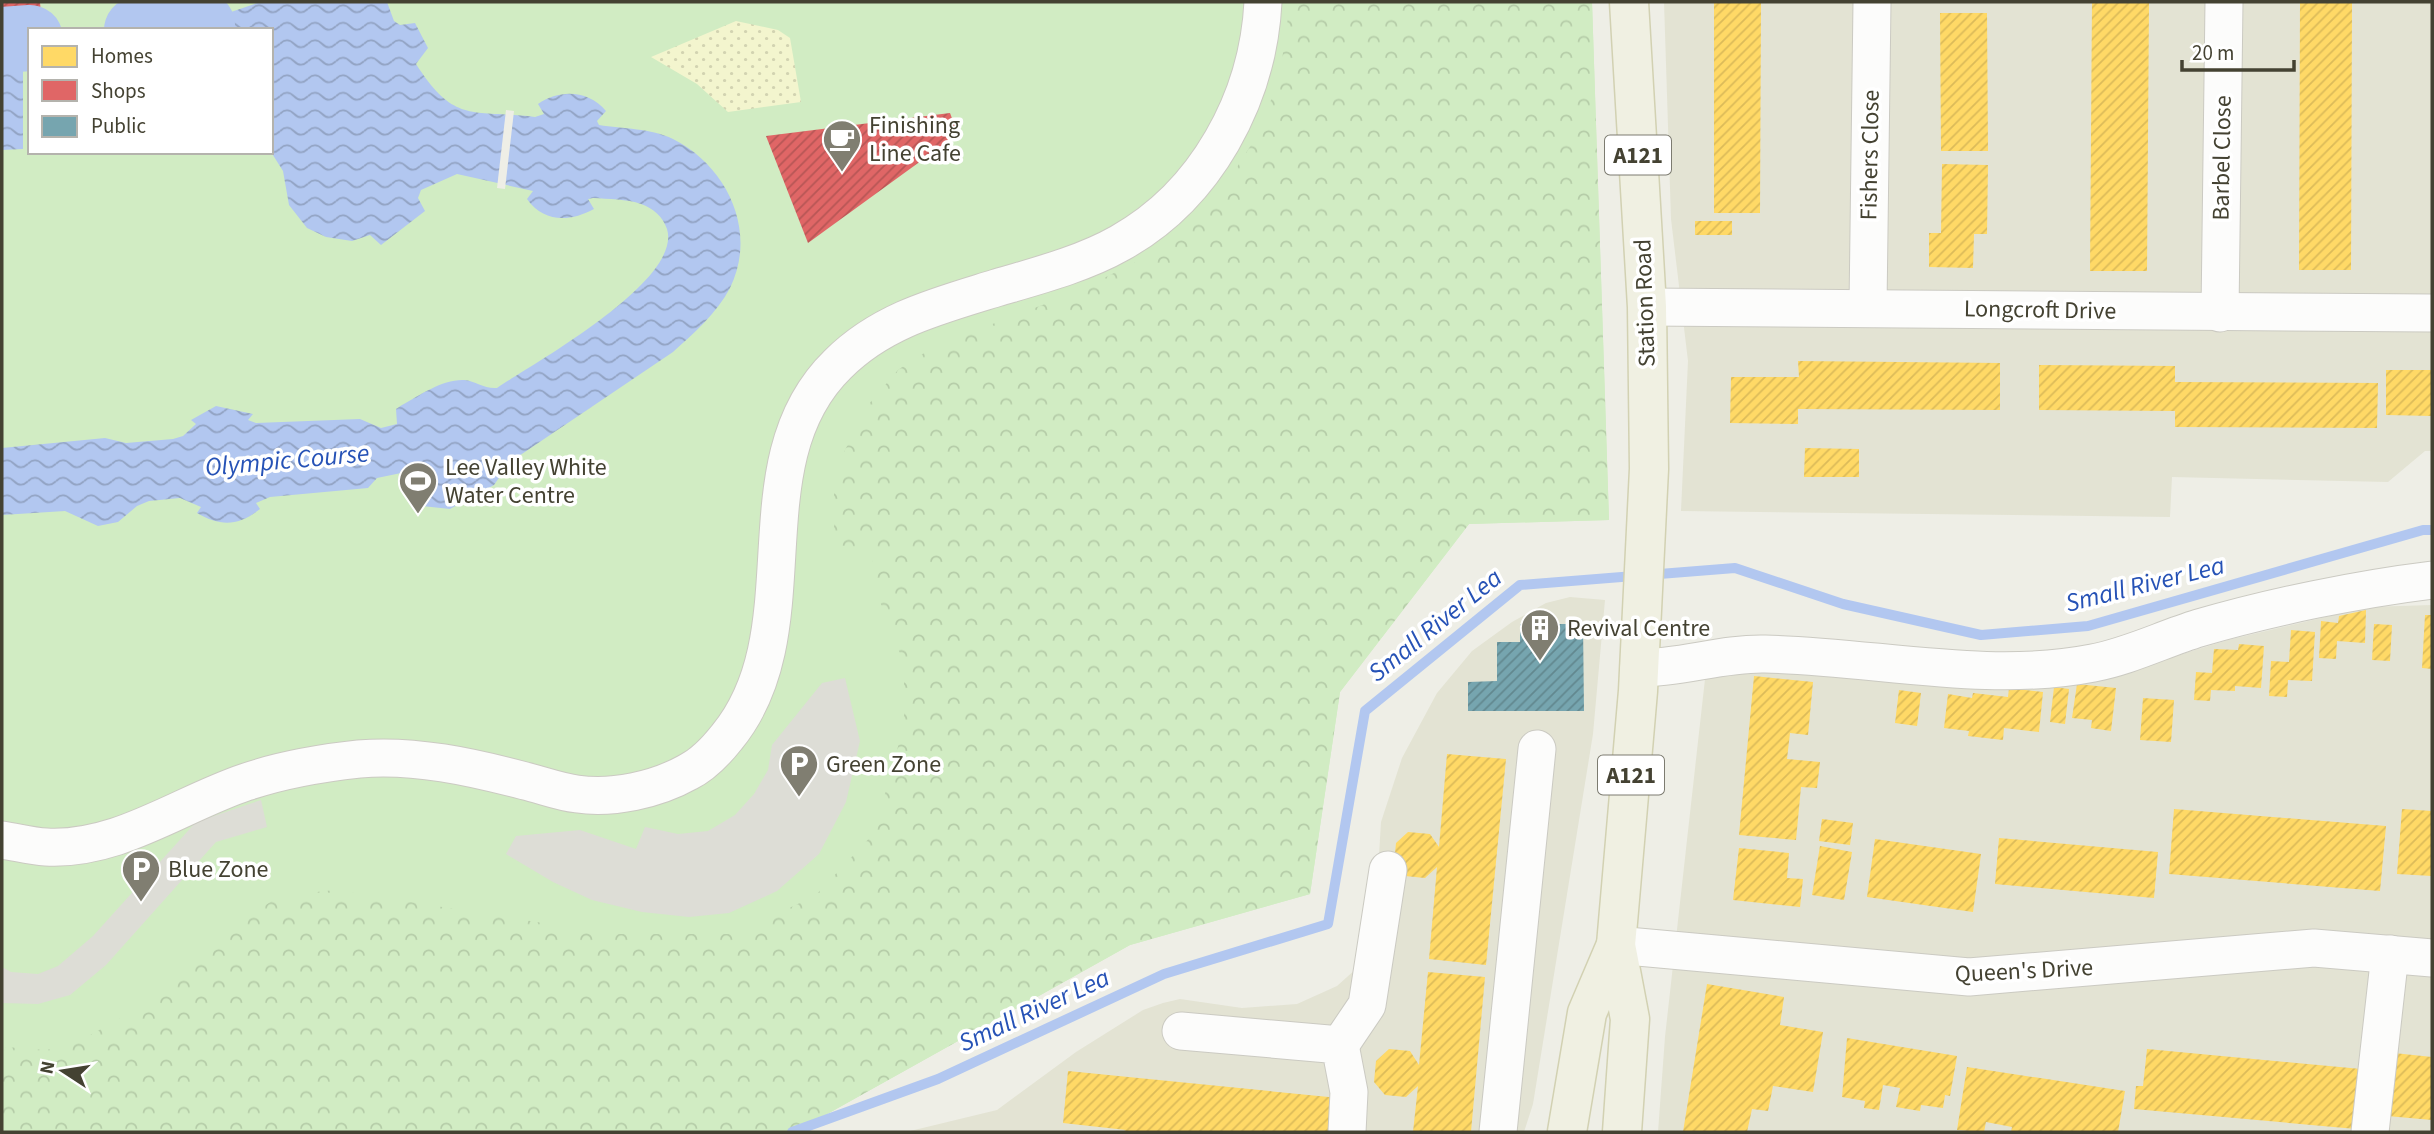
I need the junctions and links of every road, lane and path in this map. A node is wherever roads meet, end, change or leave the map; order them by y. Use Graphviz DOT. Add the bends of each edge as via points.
graph roads {
  1 [pos="1263,2"];
  2 [pos="1629,2"];
  3 [pos="1872,2"];
  4 [pos="2224,2"];
  5 [pos="1647,307"];
  6 [pos="1868,307"];
  7 [pos="2220,313"];
  8 [pos="2432,313"];
  9 [pos="2432,580"];
  10 [pos="1639,668"];
  11 [pos="1537,749"];
  12 [pos="2,840"];
  13 [pos="1388,870"];
  14 [pos="1616,945"];
  15 [pos="2390,954"];
  16 [pos="2432,958"];
  17 [pos="1181,1031"];
  18 [pos="1340,1045"];
  19 [pos="1347,1132"];
  20 [pos="1498,1132"];
  21 [pos="1567,1132"];
  22 [pos="1622,1132"];
  23 [pos="2370,1132"];
  1 -- 12 [label="street" via="1255,61 1221,144 1172,204 1144,229 1061,268 896,321 858,346 824,378 798,425 788,455 772,622 757,691 736,727 695,769 669,782 606,795 576,794 446,764 360,759 246,782 154,822 86,844 46,847"];
  2 -- 5 [label="main road, Station Road / A121"];
  3 -- 6 [label="street, Fishers Close"];
  4 -- 7 [label="street, Barbel Close"];
  5 -- 6 [label="street, Longcroft Drive"];
  5 -- 10 [label="main road, Station Road / A121" via="1647,508"];
  6 -- 7 [label="street, Longcroft Drive"];
  7 -- 8 [label="street, Longcroft Drive"];
  9 -- 10 [label="street" via="2365,589 2198,628 2093,663 2048,669 1919,666 1765,654"];
  10 -- 14 [label="main road, A121"];
  11 -- 20 [label="street"];
  13 -- 18 [label="street" via="1367,1005"];
  14 -- 15 [label="street, Queen's Drive" via="1969,977 2314,948"];
  14 -- 21 [label="main road, A121" via="1587,1013"];
  14 -- 22 [label="main road, A121" via="1630,1019"];
  15 -- 16 [label="street, Queen's Drive"];
  15 -- 23 [label="street"];
  17 -- 18 [label="street"];
  18 -- 19 [label="street" via="1349,1092"];
}
